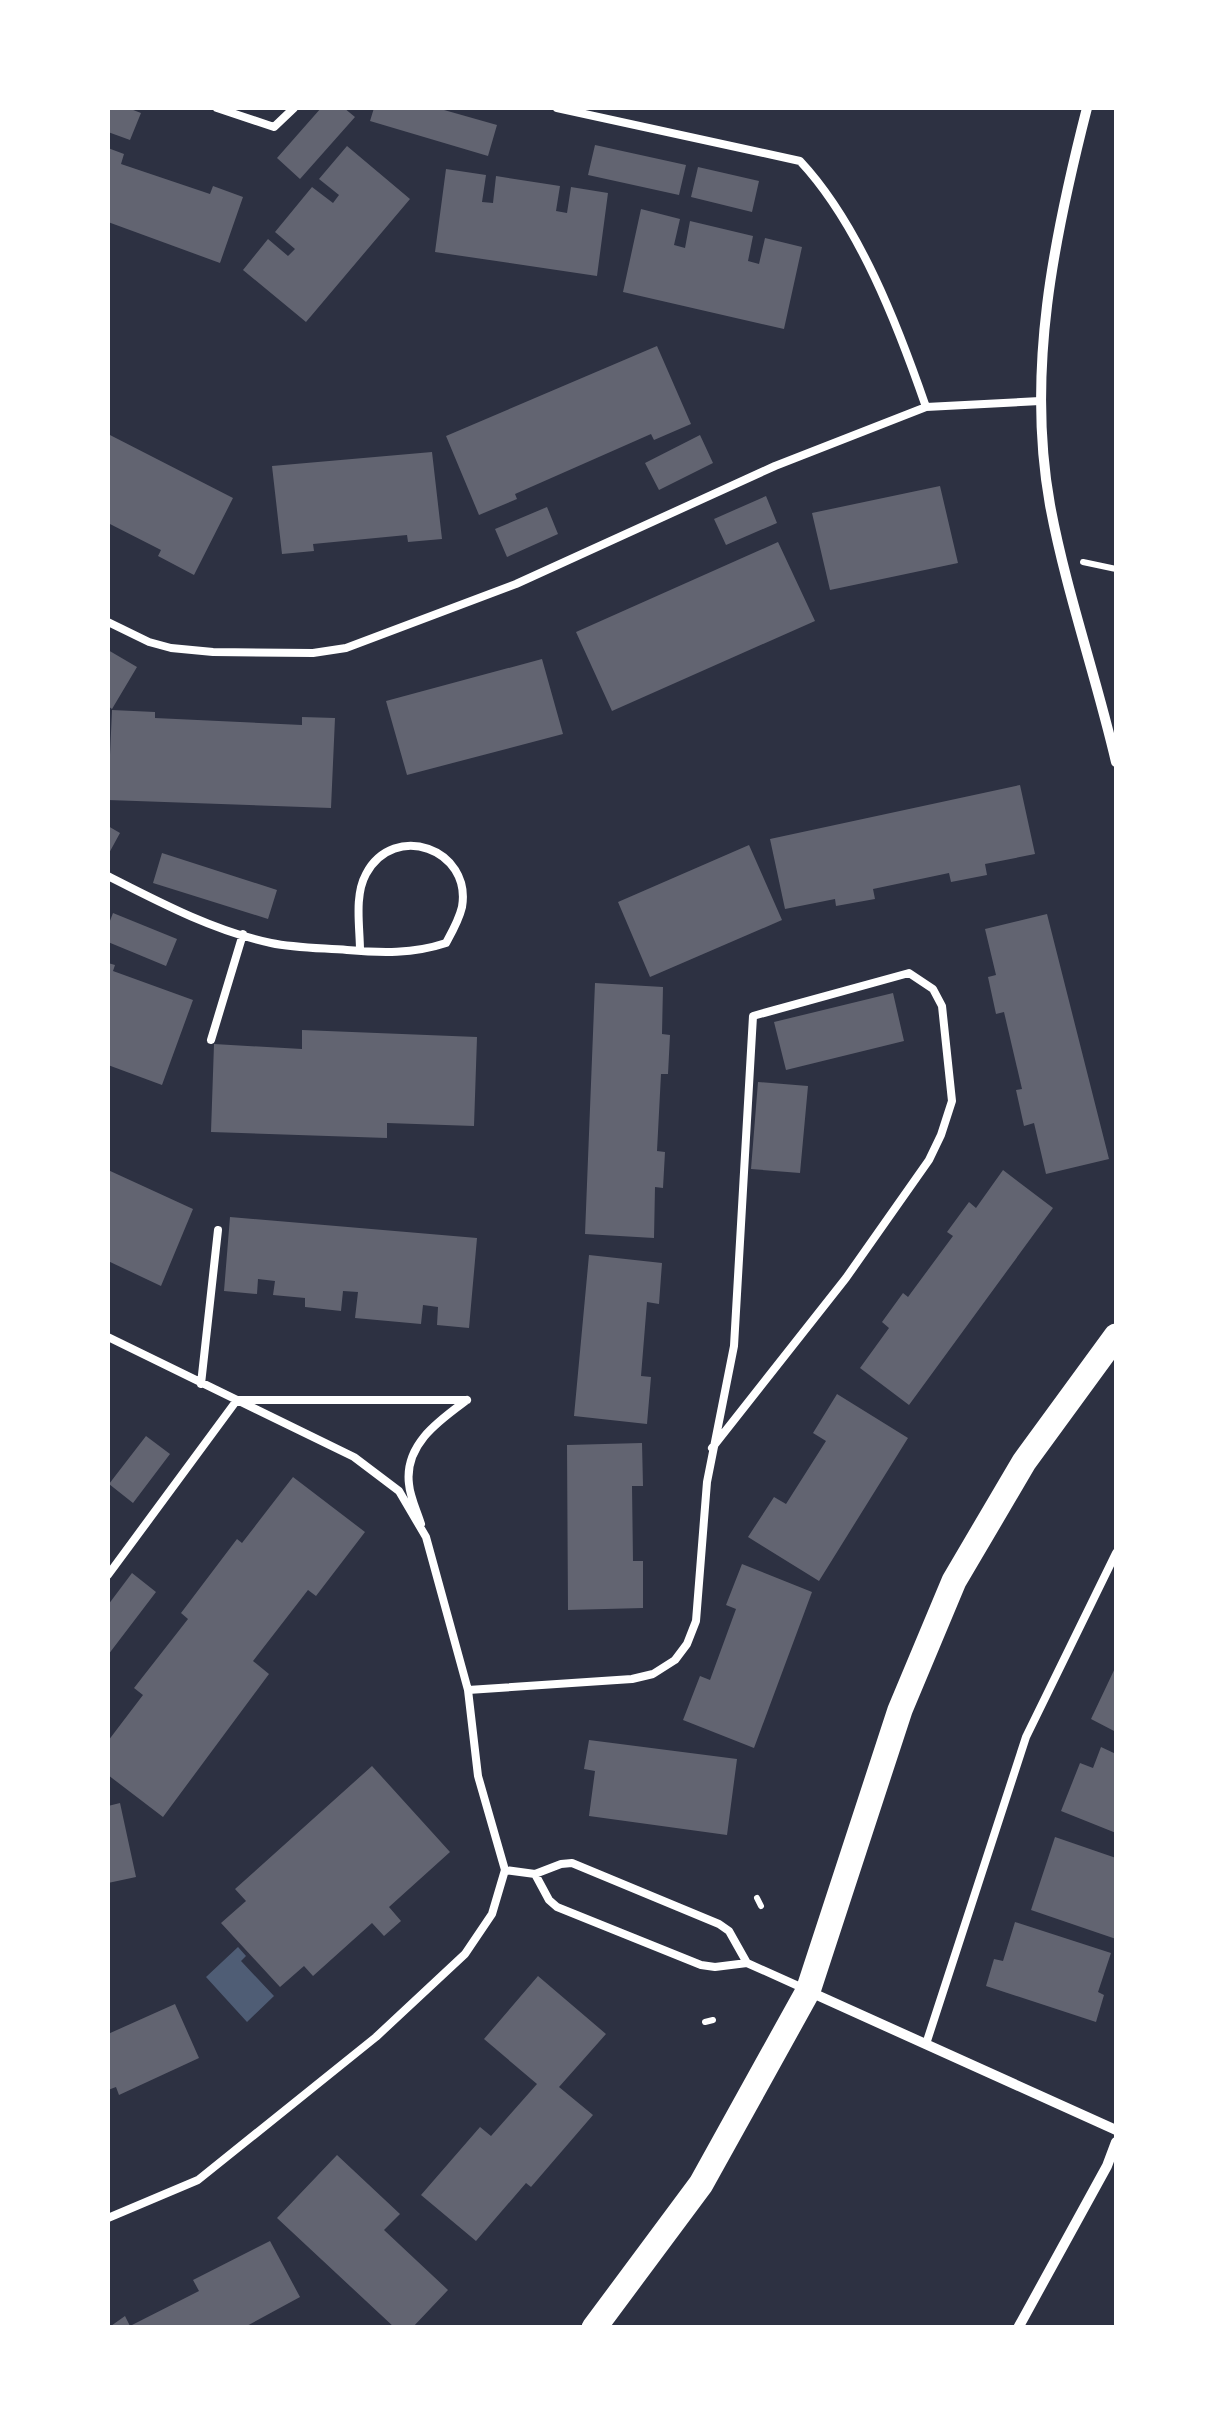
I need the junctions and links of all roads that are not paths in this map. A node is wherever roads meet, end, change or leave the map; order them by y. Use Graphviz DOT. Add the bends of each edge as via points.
graph roads {
  1 [pos="216,108"];
  2 [pos="294,108"];
  3 [pos="557,108"];
  4 [pos="1087,108"];
  5 [pos="1040,401"];
  6 [pos="926,407"];
  7 [pos="108,622"];
  8 [pos="1116,762"];
  9 [pos="108,876"];
  10 [pos="243,934"];
  11 [pos="360,951"];
  12 [pos="211,1040"];
  13 [pos="218,1230"];
  14 [pos="1116,1336"];
  15 [pos="108,1337"];
  16 [pos="201,1384"];
  17 [pos="236,1400"];
  18 [pos="712,1448"];
  19 [pos="426,1538"];
  20 [pos="1116,1554"];
  21 [pos="108,1575"];
  22 [pos="468,1690"];
  23 [pos="505,1870"];
  24 [pos="536,1874"];
  25 [pos="747,1962"];
  26 [pos="808,1990"];
  27 [pos="926,2044"];
  28 [pos="1116,2130"];
  29 [pos="1116,2142"];
  30 [pos="108,2218"];
  31 [pos="594,2328"];
  32 [pos="1018,2328"];
  1 -- 2 [label="lane" via="274,127"];
  3 -- 6 [label="lane" via="800,161 866,258"];
  4 -- 5 [label="street" via="1043,327"];
  5 -- 6 [label="lane"];
  5 -- 8 [label="street" via="1050,501"];
  6 -- 7 [label="lane" via="776,466 516,584 346,648 185,650"];
  9 -- 10 [label="lane"];
  10 -- 11 [label="lane"];
  10 -- 12 [label="lane"];
  11 -- 11 [label="lane" via="446,943 462,906 461,881 440,852 418,844 378,858 360,895"];
  13 -- 16 [label="lane"];
  14 -- 26 [label="main road" via="1024,1462 954,1581 900,1710"];
  15 -- 16 [label="lane"];
  16 -- 17 [label="lane"];
  17 -- 19 [label="lane" via="354,1458 399,1491"];
  17 -- 19 [label="lane" via="467,1400 426,1430 412,1459 408,1482"];
  17 -- 21 [label="lane"];
  18 -- 18 [label="lane" via="734,1346 753,1016 909,973 933,989 942,1006 952,1101 941,1135 846,1278"];
  18 -- 22 [label="lane" via="700,1598 676,1660 632,1679"];
  19 -- 22 [label="lane"];
  20 -- 27 [label="lane" via="1026,1736"];
  22 -- 23 [label="lane" via="478,1776"];
  23 -- 24 [label="lane"];
  23 -- 30 [label="lane" via="492,1914 465,1954 376,2037 198,2180"];
  24 -- 25 [label="lane" via="557,1907 701,1966"];
  24 -- 25 [label="lane" via="572,1864 682,1909 729,1931"];
  25 -- 26 [label="lane"];
  26 -- 27 [label="street"];
  26 -- 31 [label="main road" via="701,2184"];
  27 -- 28 [label="street"];
  29 -- 32 [label="street"];
}
